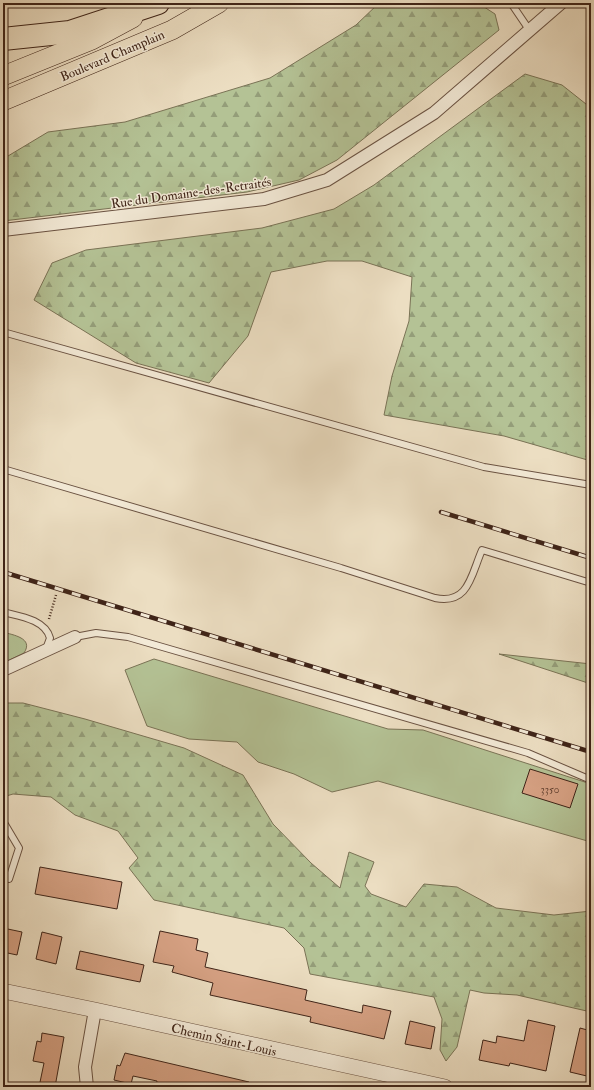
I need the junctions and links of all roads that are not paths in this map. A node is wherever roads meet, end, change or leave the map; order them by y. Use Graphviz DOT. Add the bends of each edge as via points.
graph roads {
  1 [pos="159,3"];
  2 [pos="219,3"];
  3 [pos="511,3"];
  4 [pos="562,3"];
  5 [pos="530,31"];
  6 [pos="3,39"];
  7 [pos="3,76"];
  8 [pos="3,102"];
  9 [pos="3,230"];
  10 [pos="3,332"];
  11 [pos="3,469"];
  12 [pos="591,486"];
  13 [pos="591,583"];
  14 [pos="3,612"];
  15 [pos="75,637"];
  16 [pos="42,653"];
  17 [pos="3,670"];
  18 [pos="591,780"];
  19 [pos="3,822"];
  20 [pos="9,879"];
  21 [pos="3,991"];
  22 [pos="95,1010"];
  23 [pos="439,1086"];
  24 [pos="87,1087"];
  1 -- 6 [label="highway" via="70,32"];
  1 -- 7 [label="main road, Boulevard Champlain" via="92,40"];
  2 -- 8 [label="main road, Boulevard Champlain" via="172,30"];
  3 -- 5 [label="lane"];
  4 -- 5 [label="street, Rue du Domaine-des-Retraités"];
  5 -- 9 [label="street, Rue du Domaine-des-Retraités" via="434,113 327,180 264,199"];
  10 -- 12 [label="lane" via="484,467"];
  11 -- 13 [label="lane" via="435,598 453,599 462,594 482,550"];
  14 -- 16 [label="lane" via="30,620 46,629 50,642"];
  15 -- 16 [label="street"];
  15 -- 18 [label="lane" via="96,633 128,637 528,753"];
  16 -- 17 [label="street"];
  19 -- 20 [label="lane" via="19,848"];
  21 -- 22 [label="street, Chemin Saint-Louis"];
  22 -- 23 [label="street, Chemin Saint-Louis"];
  22 -- 24 [label="street" via="85,1067"];
}
